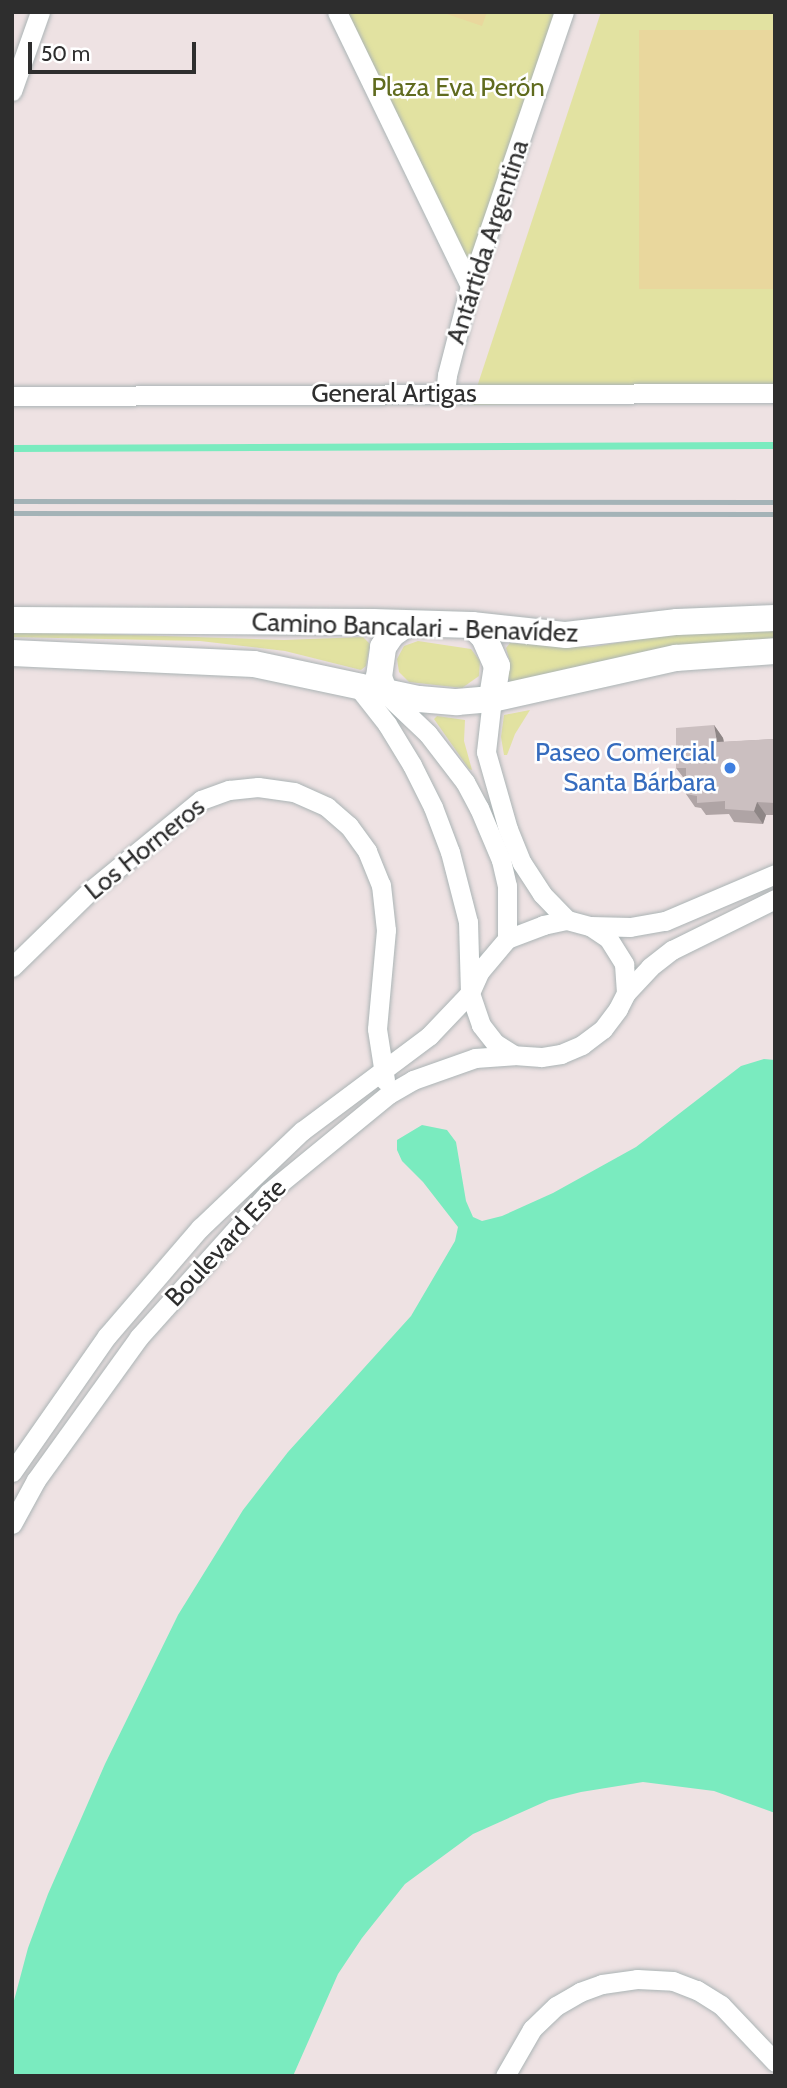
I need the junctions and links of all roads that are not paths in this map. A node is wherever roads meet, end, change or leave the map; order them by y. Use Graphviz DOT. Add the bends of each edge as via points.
graph roads {
  1 [pos="40,12"];
  2 [pos="337,12"];
  3 [pos="564,12"];
  4 [pos="12,91"];
  5 [pos="470,286"];
  6 [pos="775,393"];
  7 [pos="445,394"];
  8 [pos="12,396"];
  9 [pos="775,618"];
  10 [pos="12,620"];
  11 [pos="405,625"];
  12 [pos="471,625"];
  13 [pos="775,651"];
  14 [pos="12,653"];
  15 [pos="358,687"];
  16 [pos="385,693"];
  17 [pos="492,699"];
  18 [pos="775,874"];
  19 [pos="775,899"];
  20 [pos="568,920"];
  21 [pos="665,921"];
  22 [pos="590,926"];
  23 [pos="506,939"];
  24 [pos="672,950"];
  25 [pos="12,967"];
  26 [pos="625,992"];
  27 [pos="470,993"];
  28 [pos="514,1055"];
  29 [pos="382,1070"];
  30 [pos="389,1094"];
  31 [pos="118,1322"];
  32 [pos="139,1337"];
  33 [pos="12,1472"];
  34 [pos="12,1524"];
  35 [pos="775,2062"];
  36 [pos="505,2076"];
  1 -- 4 [label="street"];
  2 -- 5 [label="street"];
  3 -- 5 [label="street, Antártida Argentina"];
  5 -- 7 [label="street, Antártida Argentina"];
  6 -- 7 [label="street, General Artigas"];
  7 -- 8 [label="street, General Artigas"];
  9 -- 12 [label="main road, Camino Bancalari - Benavídez" via="677,622 566,635"];
  10 -- 11 [label="main road, Camino Bancalari - Benavídez"];
  11 -- 12 [label="main road, Camino Bancalari - Benavídez"];
  11 -- 16 [label="main road" via="383,647 379,670"];
  12 -- 17 [label="main road" via="484,637 497,666"];
  13 -- 17 [label="main road, Camino Bancalari - Benavídez" via="676,658"];
  14 -- 15 [label="main road, Camino Bancalari - Benavídez" via="254,664"];
  15 -- 16 [label="main road, Camino Bancalari - Benavídez"];
  15 -- 27 [label="street" via="387,724 438,818 468,922"];
  16 -- 17 [label="main road, Camino Bancalari - Benavídez" via="457,702"];
  16 -- 23 [label="street" via="435,742 479,808 507,886"];
  17 -- 20 [label="street" via="486,752 508,830 542,894"];
  18 -- 21 [label="street"];
  19 -- 24 [label="street"];
  20 -- 22 [label="street"];
  20 -- 23 [label="street"];
  21 -- 22 [label="street" via="630,927"];
  21 -- 24 [label="street"];
  22 -- 26 [label="street" via="618,951"];
  23 -- 27 [label="street" via="480,971"];
  24 -- 26 [label="street"];
  25 -- 29 [label="street, Los Horneros" via="91,891 201,800 229,790 258,787 294,792 327,807 349,826 367,851 381,884 386,930 377,1029"];
  26 -- 28 [label="street" via="603,1029 582,1045 541,1057"];
  27 -- 28 [label="street" via="481,1025 495,1043"];
  27 -- 29 [label="street, Boulevard Este" via="445,1021"];
  28 -- 30 [label="street, Boulevard Este" via="475,1058 445,1067"];
  29 -- 30 [label="street, Los Horneros"];
  29 -- 31 [label="street, Boulevard Este" via="246,1181"];
  30 -- 32 [label="street, Boulevard Este" via="268,1193"];
  31 -- 32 [label="street"];
  31 -- 33 [label="street, Boulevard Este"];
  32 -- 34 [label="street, Boulevard Este" via="36,1480"];
  35 -- 36 [label="street" via="721,2005 697,1990 673,1981 637,1979 602,1984 556,2006 532,2029"];
}
